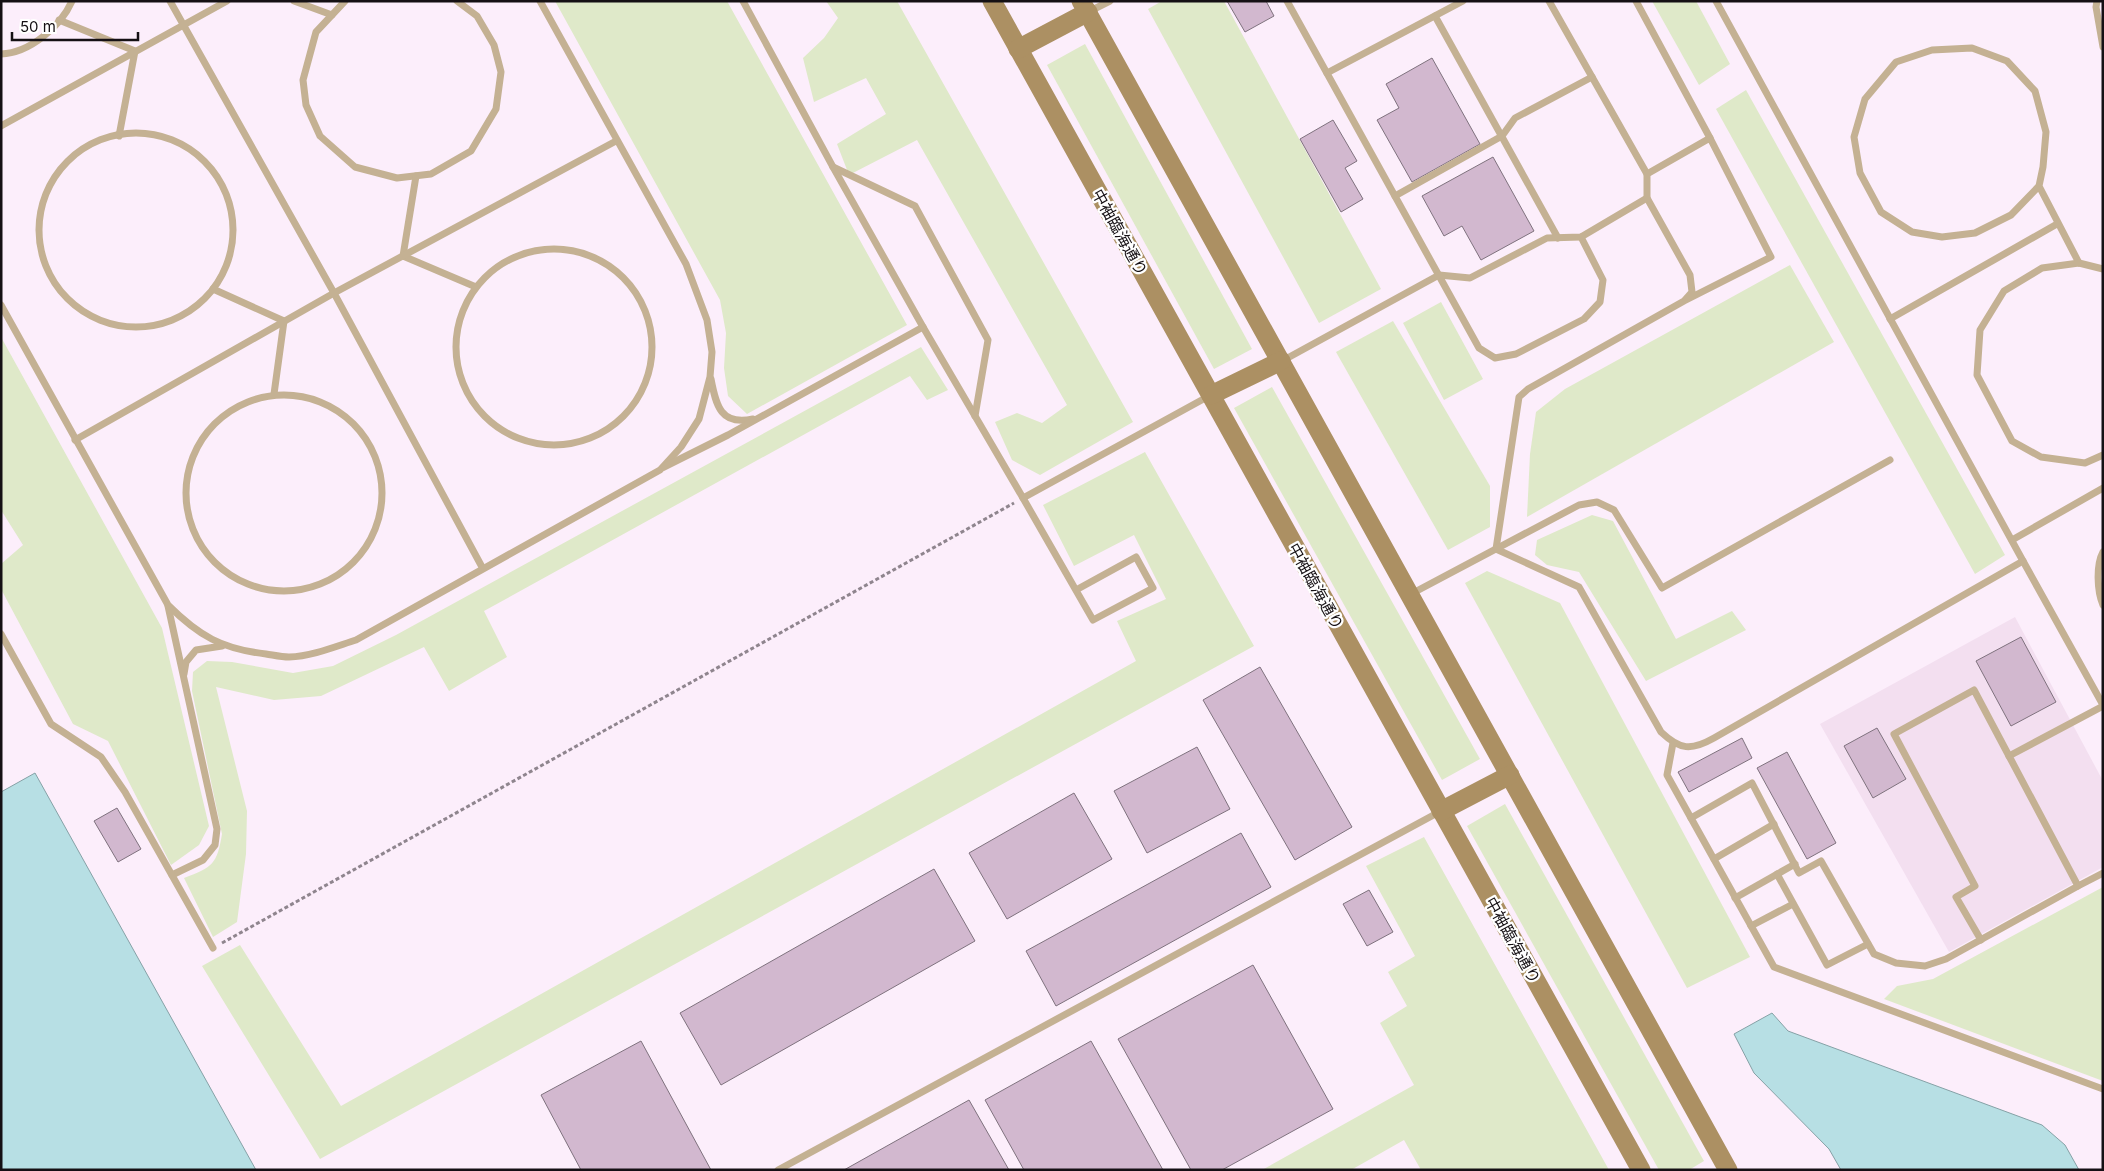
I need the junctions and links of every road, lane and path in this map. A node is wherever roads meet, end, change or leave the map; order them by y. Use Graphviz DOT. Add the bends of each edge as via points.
graph roads {
  1 [pos="72,1"];
  2 [pos="170,1"];
  3 [pos="227,1"];
  4 [pos="294,1"];
  5 [pos="345,1"];
  6 [pos="457,1"];
  7 [pos="540,1"];
  8 [pos="743,1"];
  9 [pos="992,1"];
  10 [pos="1110,1"];
  11 [pos="1287,1"];
  12 [pos="1463,1"];
  13 [pos="1548,1"];
  14 [pos="1636,1"];
  15 [pos="1716,1"];
  16 [pos="2098,1"];
  17 [pos="1085,7"];
  18 [pos="332,15"];
  19 [pos="1435,16"];
  20 [pos="59,20"];
  21 [pos="183,24"];
  22 [pos="2103,47"];
  23 [pos="1018,49"];
  24 [pos="135,51"];
  25 [pos="1,54"];
  26 [pos="1327,73"];
  27 [pos="1592,78"];
  28 [pos="1,126"];
  29 [pos="119,136"];
  30 [pos="1502,136"];
  31 [pos="1710,138"];
  32 [pos="616,141"];
  33 [pos="833,167"];
  34 [pos="1647,174"];
  35 [pos="416,176"];
  36 [pos="2039,186"];
  37 [pos="1395,196"];
  38 [pos="1646,198"];
  39 [pos="2057,224"];
  40 [pos="1581,237"];
  41 [pos="1558,238"];
  42 [pos="403,256"];
  43 [pos="2079,263"];
  44 [pos="2103,270"];
  45 [pos="1439,275"];
  46 [pos="476,287"];
  47 [pos="213,290"];
  48 [pos="334,293"];
  49 [pos="1684,302"];
  50 [pos="1,305"];
  51 [pos="1890,318"];
  52 [pos="284,322"];
  53 [pos="923,327"];
  54 [pos="1281,361"];
  55 [pos="710,377"];
  56 [pos="274,394"];
  57 [pos="1210,396"];
  58 [pos="975,416"];
  59 [pos="760,417"];
  60 [pos="75,440"];
  61 [pos="2103,456"];
  62 [pos="1890,460"];
  63 [pos="660,470"];
  64 [pos="2103,488"];
  65 [pos="1023,498"];
  66 [pos="2012,540"];
  67 [pos="1496,549"];
  68 [pos="2103,552"];
  69 [pos="2023,561"];
  70 [pos="482,568"];
  71 [pos="1076,590"];
  72 [pos="1410,594"];
  73 [pos="168,605"];
  74 [pos="2103,605"];
  75 [pos="1,634"];
  76 [pos="227,646"];
  77 [pos="183,680"];
  78 [pos="2103,706"];
  79 [pos="1673,743"];
  80 [pos="2009,756"];
  81 [pos="1510,775"];
  82 [pos="1441,811"];
  83 [pos="1691,818"];
  84 [pos="1774,824"];
  85 [pos="1714,859"];
  86 [pos="1795,864"];
  87 [pos="2103,873"];
  88 [pos="1777,874"];
  89 [pos="172,875"];
  90 [pos="2078,886"];
  91 [pos="1735,898"];
  92 [pos="1793,904"];
  93 [pos="1751,926"];
  94 [pos="1981,940"];
  95 [pos="1868,944"];
  96 [pos="213,948"];
  97 [pos="2103,1089"];
  98 [pos="778,1170"];
  99 [pos="1641,1170"];
  100 [pos="1728,1170"];
  1 -- 20 [label="lane"];
  2 -- 21 [label="lane"];
  3 -- 21 [label="lane"];
  4 -- 18 [label="lane"];
  5 -- 18 [label="lane"];
  6 -- 35 [label="lane" via="477,16 494,45 500,72 496,109 471,150 431,174"];
  7 -- 32 [label="lane"];
  8 -- 33 [label="lane"];
  9 -- 23 [label="street, 中袖臨海通り"];
  10 -- 17 [label="lane"];
  11 -- 26 [label="lane"];
  12 -- 19 [label="lane"];
  13 -- 27 [label="lane"];
  14 -- 31 [label="lane"];
  15 -- 51 [label="lane"];
  16 -- 22 [label="lane" via="2096,8"];
  17 -- 23 [label="street"];
  17 -- 54 [label="street"];
  18 -- 35 [label="lane" via="316,32 303,80 306,105 320,136 355,167 397,178"];
  19 -- 26 [label="lane"];
  19 -- 30 [label="lane"];
  20 -- 24 [label="lane"];
  20 -- 25 [label="lane" via="41,39 10,54"];
  21 -- 24 [label="lane"];
  21 -- 48 [label="lane"];
  23 -- 57 [label="street, 中袖臨海通り"];
  24 -- 28 [label="lane"];
  24 -- 29 [label="lane"];
  26 -- 37 [label="lane"];
  27 -- 30 [label="lane" via="1515,118"];
  27 -- 34 [label="lane"];
  29 -- 47 [label="lane" via="153,133 185,145 199,155 220,181 228,198 234,232 229,260"];
  29 -- 47 [label="lane" via="104,137 65,161 42,199 38,218 40,251 61,293 75,307 105,322 124,327 158,324 192,309"];
  30 -- 37 [label="lane"];
  30 -- 41 [label="lane"];
  31 -- 34 [label="lane"];
  31 -- 49 [label="lane" via="1771,257"];
  32 -- 42 [label="lane"];
  32 -- 55 [label="lane" via="686,264 707,320 712,352"];
  33 -- 53 [label="lane"];
  33 -- 58 [label="lane" via="915,206 988,340"];
  34 -- 38 [label="lane"];
  35 -- 42 [label="lane"];
  36 -- 36 [label="lane" via="2011,215 1975,233 1942,238 1912,232 1881,212 1860,173 1854,136 1865,99 1896,62 1932,50 1972,48 2007,61 2035,91 2046,132"];
  36 -- 39 [label="lane"];
  37 -- 45 [label="lane"];
  38 -- 40 [label="lane"];
  38 -- 49 [label="lane" via="1690,275 1692,292"];
  39 -- 43 [label="lane"];
  39 -- 51 [label="lane"];
  40 -- 41 [label="lane"];
  40 -- 45 [label="lane" via="1603,280 1600,302 1584,319 1516,354 1495,358 1479,348"];
  41 -- 45 [label="lane" via="1546,238 1470,278"];
  42 -- 46 [label="lane"];
  42 -- 48 [label="lane"];
  43 -- 44 [label="lane"];
  43 -- 61 [label="lane" via="2042,268 2004,291 1980,330 1976,375 2012,441 2041,457 2085,463"];
  45 -- 54 [label="lane"];
  46 -- 46 [label="lane" via="501,264 533,251 567,249 609,264 634,288 650,319 654,353 651,369 633,408 594,438 560,446 524,442 493,426 471,402 455,358 458,323"];
  47 -- 52 [label="lane"];
  48 -- 52 [label="lane"];
  48 -- 70 [label="lane"];
  49 -- 67 [label="lane" via="1519,397"];
  50 -- 60 [label="lane"];
  51 -- 66 [label="lane"];
  52 -- 56 [label="lane"];
  52 -- 60 [label="lane"];
  53 -- 58 [label="lane"];
  53 -- 59 [label="lane"];
  54 -- 57 [label="street"];
  54 -- 72 [label="street"];
  55 -- 59 [label="lane" via="719,410 729,419 741,421"];
  55 -- 63 [label="lane" via="699,420"];
  56 -- 56 [label="lane" via="287,393 320,400 347,416 371,445 383,490 378,524 370,543 347,569 326,583 292,592 272,592 225,574 195,540 183,490 196,443 231,408"];
  57 -- 65 [label="lane"];
  57 -- 82 [label="street, 中袖臨海通り"];
  58 -- 65 [label="lane"];
  59 -- 63 [label="lane"];
  60 -- 73 [label="lane"];
  62 -- 67 [label="lane" via="1662,588 1614,510 1597,502 1579,505"];
  63 -- 70 [label="lane"];
  64 -- 66 [label="lane"];
  65 -- 71 [label="lane"];
  65 -- 96 [label="path"];
  66 -- 69 [label="lane"];
  67 -- 72 [label="lane"];
  67 -- 79 [label="lane" via="1579,587 1661,732"];
  68 -- 74 [label="lane" via="2099,596"];
  69 -- 78 [label="lane"];
  69 -- 79 [label="lane" via="1702,745 1689,747"];
  70 -- 76 [label="lane" via="356,640 323,651 288,657"];
  71 -- 71 [label="lane" via="1094,620 1153,588 1136,557"];
  72 -- 81 [label="street"];
  73 -- 76 [label="lane" via="190,626"];
  73 -- 77 [label="lane"];
  75 -- 89 [label="lane" via="51,724 101,757 125,792"];
  76 -- 77 [label="lane" via="196,650 186,662"];
  77 -- 89 [label="lane" via="216,829 215,845 203,860"];
  78 -- 80 [label="lane"];
  79 -- 83 [label="lane" via="1667,775"];
  80 -- 90 [label="lane"];
  80 -- 94 [label="lane" via="1974,690 1894,734 1975,886 1956,897"];
  81 -- 82 [label="street"];
  81 -- 100 [label="street"];
  82 -- 98 [label="lane"];
  82 -- 99 [label="street, 中袖臨海通り"];
  83 -- 84 [label="lane" via="1752,784"];
  83 -- 85 [label="lane"];
  84 -- 85 [label="lane"];
  84 -- 86 [label="lane"];
  85 -- 91 [label="lane"];
  86 -- 88 [label="lane"];
  86 -- 95 [label="lane" via="1799,873 1821,861"];
  87 -- 90 [label="lane"];
  88 -- 91 [label="lane"];
  88 -- 92 [label="lane"];
  89 -- 96 [label="lane"];
  90 -- 94 [label="lane"];
  91 -- 93 [label="lane"];
  92 -- 93 [label="lane"];
  92 -- 95 [label="lane" via="1827,965"];
  93 -- 97 [label="lane" via="1774,967"];
  94 -- 95 [label="lane" via="1925,966 1896,964 1874,954"];
}
